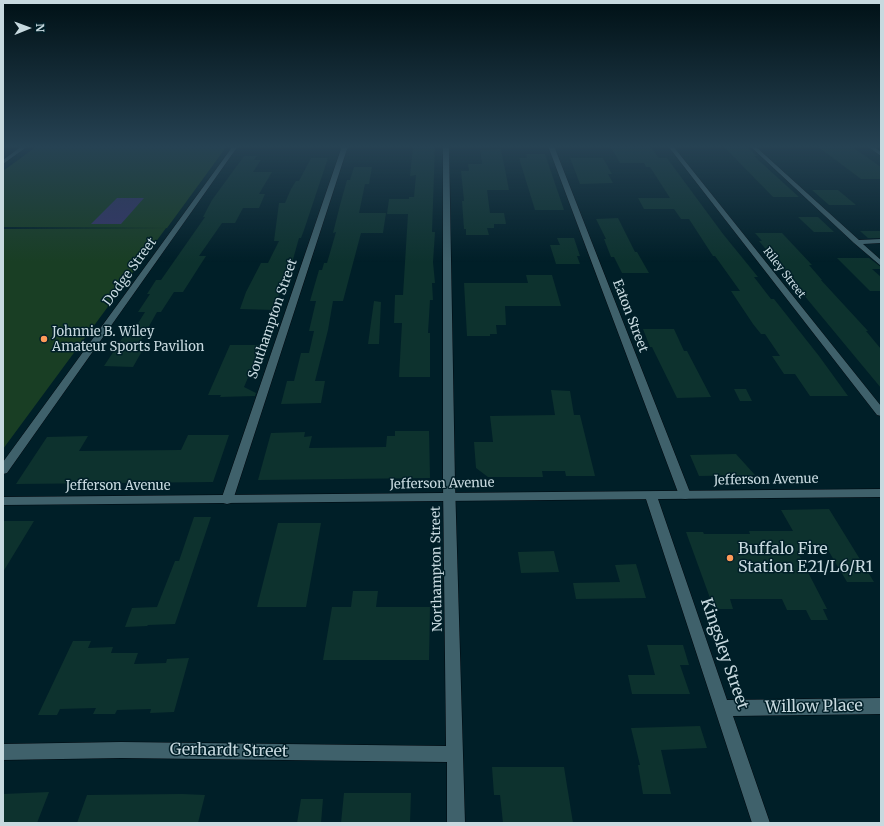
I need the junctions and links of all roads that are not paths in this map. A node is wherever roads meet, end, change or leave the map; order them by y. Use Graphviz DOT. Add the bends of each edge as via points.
graph roads {
  1 [pos="208,185"];
  2 [pos="332,185"];
  3 [pos="446,185"];
  4 [pos="566,185"];
  5 [pos="700,185"];
  6 [pos="794,185"];
  7 [pos="856,242"];
  8 [pos="881,242"];
  9 [pos="881,264"];
  10 [pos="881,413"];
  11 [pos="3,470"];
  12 [pos="881,493"];
  13 [pos="685,495"];
  14 [pos="652,496"];
  15 [pos="450,498"];
  16 [pos="227,500"];
  17 [pos="3,501"];
  18 [pos="881,706"];
  19 [pos="723,708"];
  20 [pos="3,752"];
  21 [pos="455,754"];
  22 [pos="456,823"];
  23 [pos="761,823"];
  1 -- 11 [label="street, Dodge Street"];
  2 -- 16 [label="street, Southampton Street"];
  3 -- 15 [label="street, Northampton Street"];
  4 -- 13 [label="street, Eaton Street"];
  5 -- 10 [label="street, Riley Street"];
  6 -- 7 [label="street"];
  7 -- 8 [label="street"];
  7 -- 9 [label="street"];
  12 -- 13 [label="street, Jefferson Avenue"];
  13 -- 14 [label="street, Jefferson Avenue"];
  14 -- 15 [label="street, Jefferson Avenue"];
  14 -- 19 [label="street, Kingsley Street"];
  15 -- 16 [label="street, Jefferson Avenue"];
  15 -- 21 [label="street, Northampton Street"];
  16 -- 17 [label="street, Jefferson Avenue"];
  18 -- 19 [label="street, Willow Place"];
  19 -- 23 [label="street, Kingsley Street"];
  20 -- 21 [label="street, Gerhardt Street" via="128,750"];
  21 -- 22 [label="street, Northampton Street"];
}
